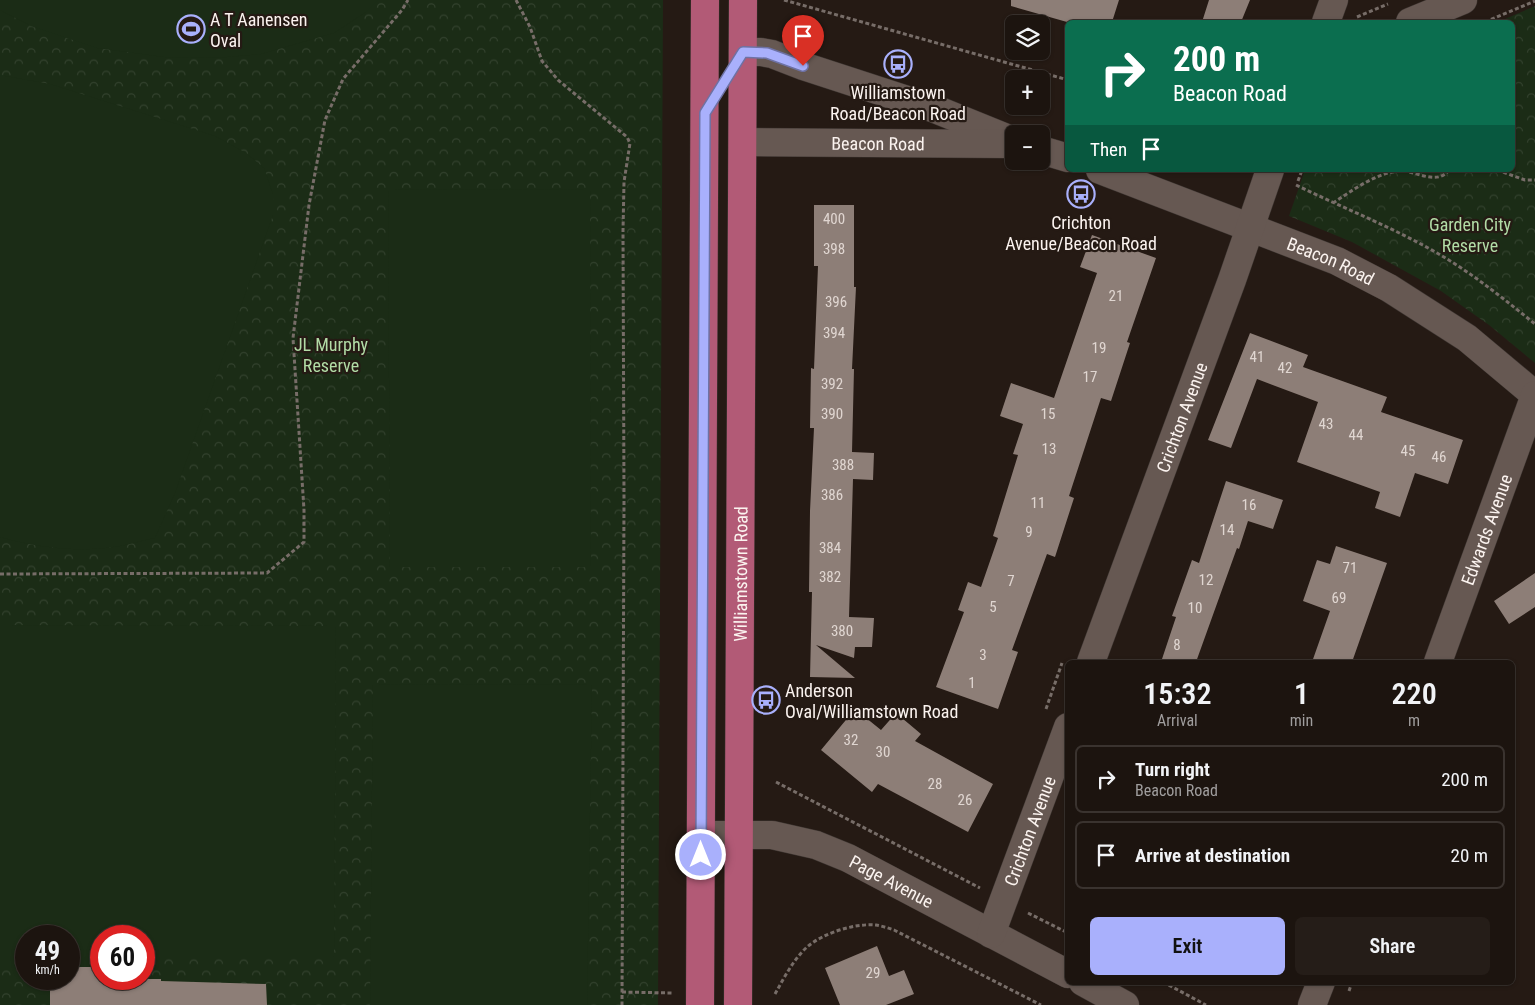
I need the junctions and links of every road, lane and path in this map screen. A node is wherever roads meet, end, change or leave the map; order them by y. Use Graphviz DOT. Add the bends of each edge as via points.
graph roads {
  1 [pos="408,0"];
  2 [pos="516,0"];
  3 [pos="705,0"];
  4 [pos="743,0"];
  5 [pos="784,0"];
  6 [pos="1463,0"];
  7 [pos="1535,0"];
  8 [pos="1390,3"];
  9 [pos="1337,14"];
  10 [pos="1415,20"];
  11 [pos="1490,20"];
  12 [pos="743,52"];
  13 [pos="1065,79"];
  14 [pos="705,115"];
  15 [pos="1005,139"];
  16 [pos="743,142"];
  17 [pos="1005,143"];
  18 [pos="1050,153"];
  19 [pos="1065,157"];
  20 [pos="1105,172"];
  21 [pos="1269,172"];
  22 [pos="1301,172"];
  23 [pos="1393,172"];
  24 [pos="1393,172"];
  25 [pos="1407,172"];
  26 [pos="1407,172"];
  27 [pos="1447,172"];
  28 [pos="1503,172"];
  29 [pos="1535,180"];
  30 [pos="1333,203"];
  31 [pos="1251,228"];
  32 [pos="1535,324"];
  33 [pos="1535,395"];
  34 [pos="0,574"];
  35 [pos="1092,660"];
  36 [pos="1439,660"];
  37 [pos="1065,735"];
  38 [pos="776,782"];
  39 [pos="738,834"];
  40 [pos="701,835"];
  41 [pos="1004,900"];
  42 [pos="1065,931"];
  43 [pos="991,934"];
  44 [pos="1065,972"];
  45 [pos="1088,985"];
  46 [pos="1169,985"];
  47 [pos="1319,985"];
  48 [pos="622,992"];
  49 [pos="658,992"];
  50 [pos="776,994"];
  51 [pos="622,1005"];
  52 [pos="700,1005"];
  53 [pos="738,1005"];
  54 [pos="1041,1005"];
  55 [pos="1125,1005"];
  56 [pos="1206,1005"];
  57 [pos="1312,1005"];
  1 -- 34 [label="path" via="343,79 325,120 293,338 304,542 267,573"];
  2 -- 48 [label="path" via="530,26 542,61 558,80 627,137 630,143 622,231"];
  3 -- 14 [label="main road"];
  4 -- 12 [label="main road, Williamstown Road"];
  5 -- 13 [label="path"];
  6 -- 10 [label="street"];
  7 -- 11 [label="path"];
  8 -- 9 [label="path"];
  12 -- 14 [label="main road"];
  12 -- 15 [label="street, Beacon Road" via="772,54 922,104"];
  12 -- 16 [label="main road, Williamstown Road"];
  14 -- 16 [label="main road"];
  14 -- 40 [label="main road"];
  16 -- 17 [label="street, Beacon Road"];
  16 -- 39 [label="main road, Williamstown Road"];
  18 -- 19 [label="street"];
  20 -- 31 [label="street, Beacon Road"];
  21 -- 31 [label="street, Crichton Avenue"];
  22 -- 30 [label="path" via="1296,186"];
  23 -- 26 [label="path"];
  24 -- 30 [label="path" via="1372,180"];
  25 -- 27 [label="path" via="1437,178"];
  28 -- 29 [label="path"];
  30 -- 32 [label="path" via="1438,254"];
  31 -- 33 [label="street, Beacon Road" via="1337,261 1389,288 1468,338"];
  31 -- 35 [label="street, Crichton Avenue"];
  33 -- 36 [label="street, Edwards Avenue"];
  37 -- 41 [label="street, Crichton Avenue"];
  38 -- 41 [label="path"];
  39 -- 40 [label="street, Page Avenue"];
  39 -- 43 [label="street, Page Avenue" via="772,835 816,845 848,858"];
  39 -- 53 [label="main road, Williamstown Road"];
  40 -- 52 [label="main road"];
  41 -- 42 [label="path"];
  41 -- 43 [label="street, Crichton Avenue"];
  43 -- 44 [label="street, Page Avenue"];
  45 -- 55 [label="street"];
  46 -- 56 [label="path"];
  47 -- 57 [label="street"];
  48 -- 49 [label="path"];
  48 -- 51 [label="path"];
  50 -- 54 [label="path" via="788,970 808,946 832,933 876,925 894,930"];
}
